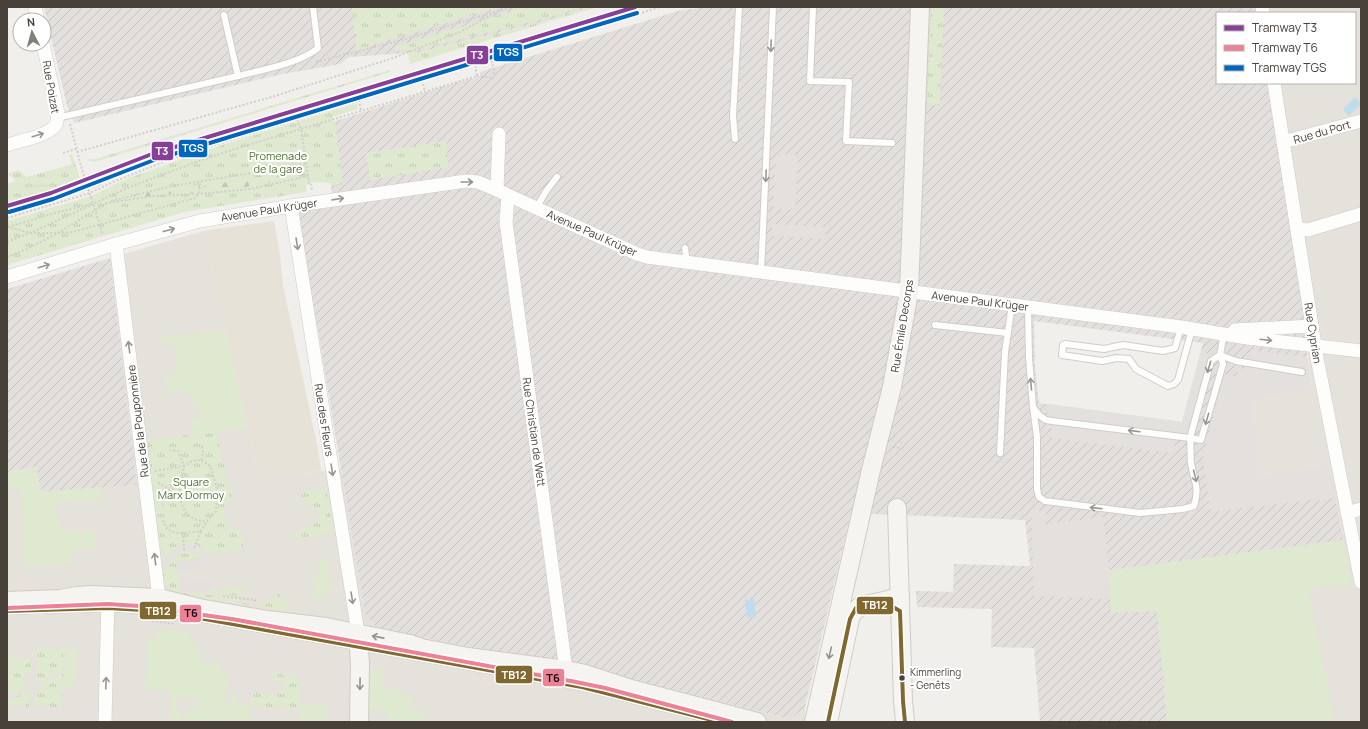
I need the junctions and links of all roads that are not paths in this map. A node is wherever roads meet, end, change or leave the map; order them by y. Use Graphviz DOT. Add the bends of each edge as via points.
graph roads {
  1 [pos="312,7"];
  2 [pos="739,7"];
  3 [pos="773,7"];
  4 [pos="813,7"];
  5 [pos="920,7"];
  6 [pos="224,14"];
  7 [pos="45,52"];
  8 [pos="238,76"];
  9 [pos="1274,84"];
  10 [pos="62,116"];
  11 [pos="1361,121"];
  12 [pos="499,134"];
  13 [pos="736,139"];
  14 [pos="1283,142"];
  15 [pos="892,143"];
  16 [pos="7,144"];
  17 [pos="557,177"];
  18 [pos="503,192"];
  19 [pos="290,206"];
  20 [pos="536,208"];
  21 [pos="1361,214"];
  22 [pos="1298,229"];
  23 [pos="116,244"];
  24 [pos="685,248"];
  25 [pos="687,263"];
  26 [pos="761,273"];
  27 [pos="7,277"];
  28 [pos="909,292"];
  29 [pos="1012,305"];
  30 [pos="1028,307"];
  31 [pos="935,325"];
  32 [pos="1312,326"];
  33 [pos="1186,328"];
  34 [pos="1219,332"];
  35 [pos="1008,333"];
  36 [pos="1315,345"];
  37 [pos="1361,351"];
  38 [pos="1220,355"];
  39 [pos="1302,372"];
  40 [pos="1033,407"];
  41 [pos="1190,438"];
  42 [pos="1000,453"];
  43 [pos="897,508"];
  44 [pos="1361,509"];
  45 [pos="1347,513"];
  46 [pos="1361,582"];
  47 [pos="159,598"];
  48 [pos="7,601"];
  49 [pos="108,602"];
  50 [pos="900,603"];
  51 [pos="7,611"];
  52 [pos="844,617"];
  53 [pos="358,640"];
  54 [pos="566,670"];
  55 [pos="105,722"];
  56 [pos="359,722"];
  57 [pos="720,722"];
  58 [pos="757,722"];
  59 [pos="814,722"];
  60 [pos="828,722"];
  61 [pos="905,722"];
  1 -- 8 [label="lane" via="318,48 287,62"];
  2 -- 13 [label="lane" via="733,116"];
  3 -- 26 [label="lane, one-way"];
  4 -- 15 [label="lane" via="810,81 849,82 846,141"];
  5 -- 28 [label="street, Rue Émile Decorps"];
  6 -- 8 [label="lane"];
  7 -- 10 [label="street, Rue Poizat" via="56,103"];
  8 -- 10 [label="lane"];
  9 -- 14 [label="street, Rue Cyprian"];
  16 -- 10 [label="street, Rue Poizat, one-way" via="48,132"];
  11 -- 14 [label="street, Rue du Port"];
  12 -- 18 [label="street, Rue Christian de Wett"];
  14 -- 22 [label="street, Rue Cyprian"];
  17 -- 20 [label="lane"];
  19 -- 18 [label="street, Avenue Paul Krüger, one-way" via="466,181 478,182"];
  18 -- 20 [label="street, Avenue Paul Krüger"];
  18 -- 54 [label="street, Rue Christian de Wett"];
  23 -- 19 [label="street, Avenue Paul Krüger, one-way" via="200,221"];
  19 -- 53 [label="street, Rue des Fleurs, one-way"];
  20 -- 25 [label="street, Avenue Paul Krüger" via="637,254"];
  21 -- 22 [label="street" via="1308,230"];
  22 -- 32 [label="street, Rue Cyprian"];
  27 -- 23 [label="street, Avenue Paul Krüger, one-way"];
  47 -- 23 [label="street, Rue de la Pouponnière, one-way"];
  24 -- 25 [label="lane"];
  25 -- 26 [label="street, Avenue Paul Krüger"];
  26 -- 28 [label="street, Avenue Paul Krüger"];
  28 -- 29 [label="street, Avenue Paul Krüger"];
  28 -- 52 [label="street, Rue Émile Decorps" via="892,387 869,478"];
  29 -- 30 [label="street, Avenue Paul Krüger"];
  29 -- 35 [label="lane"];
  30 -- 33 [label="street, Avenue Paul Krüger"];
  40 -- 30 [label="lane, one-way"];
  31 -- 35 [label="lane"];
  32 -- 34 [label="street, Avenue Paul Krüger"];
  32 -- 36 [label="street, Rue Cyprian"];
  33 -- 33 [label="lane" via="1175,348 1163,351 1123,345 1104,349 1065,344 1062,355 1102,361 1129,359 1136,369 1168,386 1178,380"];
  33 -- 34 [label="street, Avenue Paul Krüger"];
  34 -- 36 [label="street, Avenue Paul Krüger, one-way" via="1247,338"];
  34 -- 38 [label="lane"];
  35 -- 42 [label="lane"];
  36 -- 37 [label="street, Avenue Paul Krüger"];
  36 -- 45 [label="street, Rue Cyprian"];
  38 -- 39 [label="lane" via="1236,361"];
  38 -- 41 [label="lane, one-way" via="1211,361"];
  38 -- 41 [label="lane, one-way" via="1223,364 1201,440"];
  41 -- 40 [label="lane, one-way" via="1046,420"];
  41 -- 40 [label="lane, one-way" via="1192,464 1198,489 1194,506 1183,510 1140,513 1045,502 1039,497 1037,489 1037,437"];
  43 -- 50 [label="street"];
  44 -- 45 [label="street"];
  45 -- 46 [label="street, Rue Cyprian"];
  47 -- 49 [label="street"];
  47 -- 53 [label="street" via="199,608 326,628"];
  48 -- 49 [label="street" via="78,596"];
  49 -- 51 [label="lane"];
  49 -- 53 [label="lane" via="160,612"];
  55 -- 49 [label="street, one-way"];
  50 -- 52 [label="street" via="888,600 865,605"];
  50 -- 61 [label="street"];
  52 -- 59 [label="street, Rue Émile Decorps, one-way"];
  52 -- 60 [label="street, Rue Émile Decorps"];
  54 -- 53 [label="street, one-way"];
  53 -- 56 [label="street, one-way"];
  53 -- 57 [label="lane" via="582,687"];
  54 -- 58 [label="street"];
}
